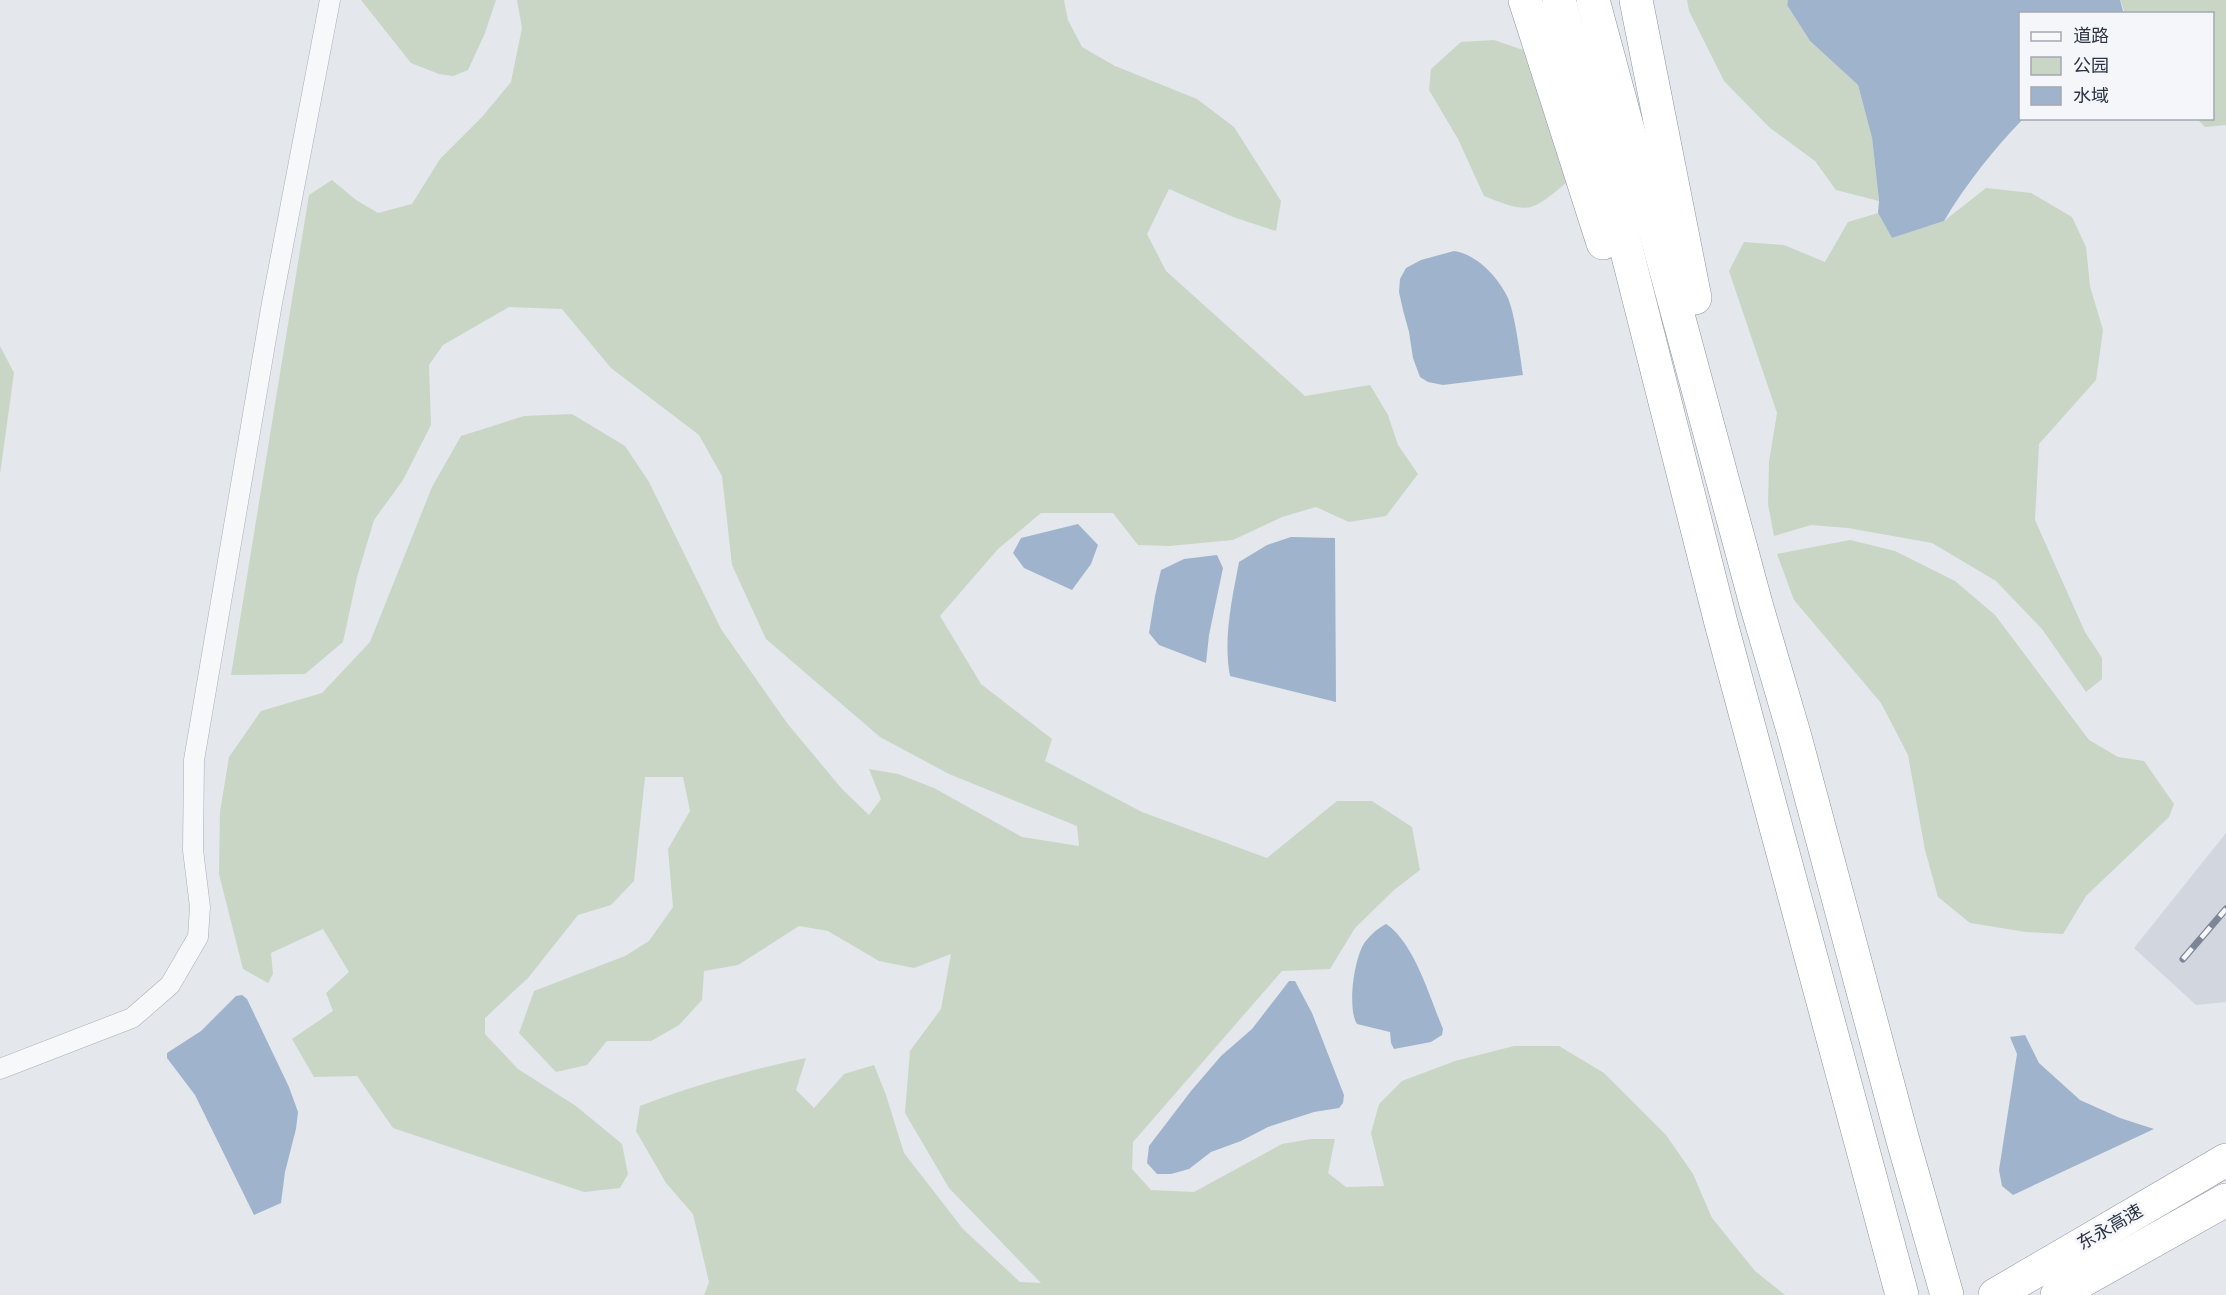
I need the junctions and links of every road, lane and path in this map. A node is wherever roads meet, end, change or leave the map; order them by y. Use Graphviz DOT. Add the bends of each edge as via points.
graph roads {
  1 [pos="330,0"];
  2 [pos="1525,0"];
  3 [pos="1559,0"];
  4 [pos="1593,0"];
  5 [pos="1636,0"];
  6 [pos="1721,623"];
  7 [pos="1773,661"];
  8 [pos="0,1069"];
  9 [pos="2226,1160"];
  10 [pos="2226,1200"];
  11 [pos="1902,1295"];
  12 [pos="1947,1295"];
  13 [pos="1995,1295"];
  14 [pos="2057,1295"];
  1 -- 8 [label="street" via="272,303 194,760 193,850 200,907 198,937 170,985 132,1018"];
  2 -- 6 [label="highway"];
  3 -- 6 [label="highway" via="1601,149"];
  4 -- 7 [label="highway"];
  5 -- 7 [label="highway" via="1678,219"];
  6 -- 11 [label="highway"];
  7 -- 12 [label="highway"];
  9 -- 13 [label="highway, 东永高速"];
  10 -- 14 [label="highway, 东永高速"];
}
